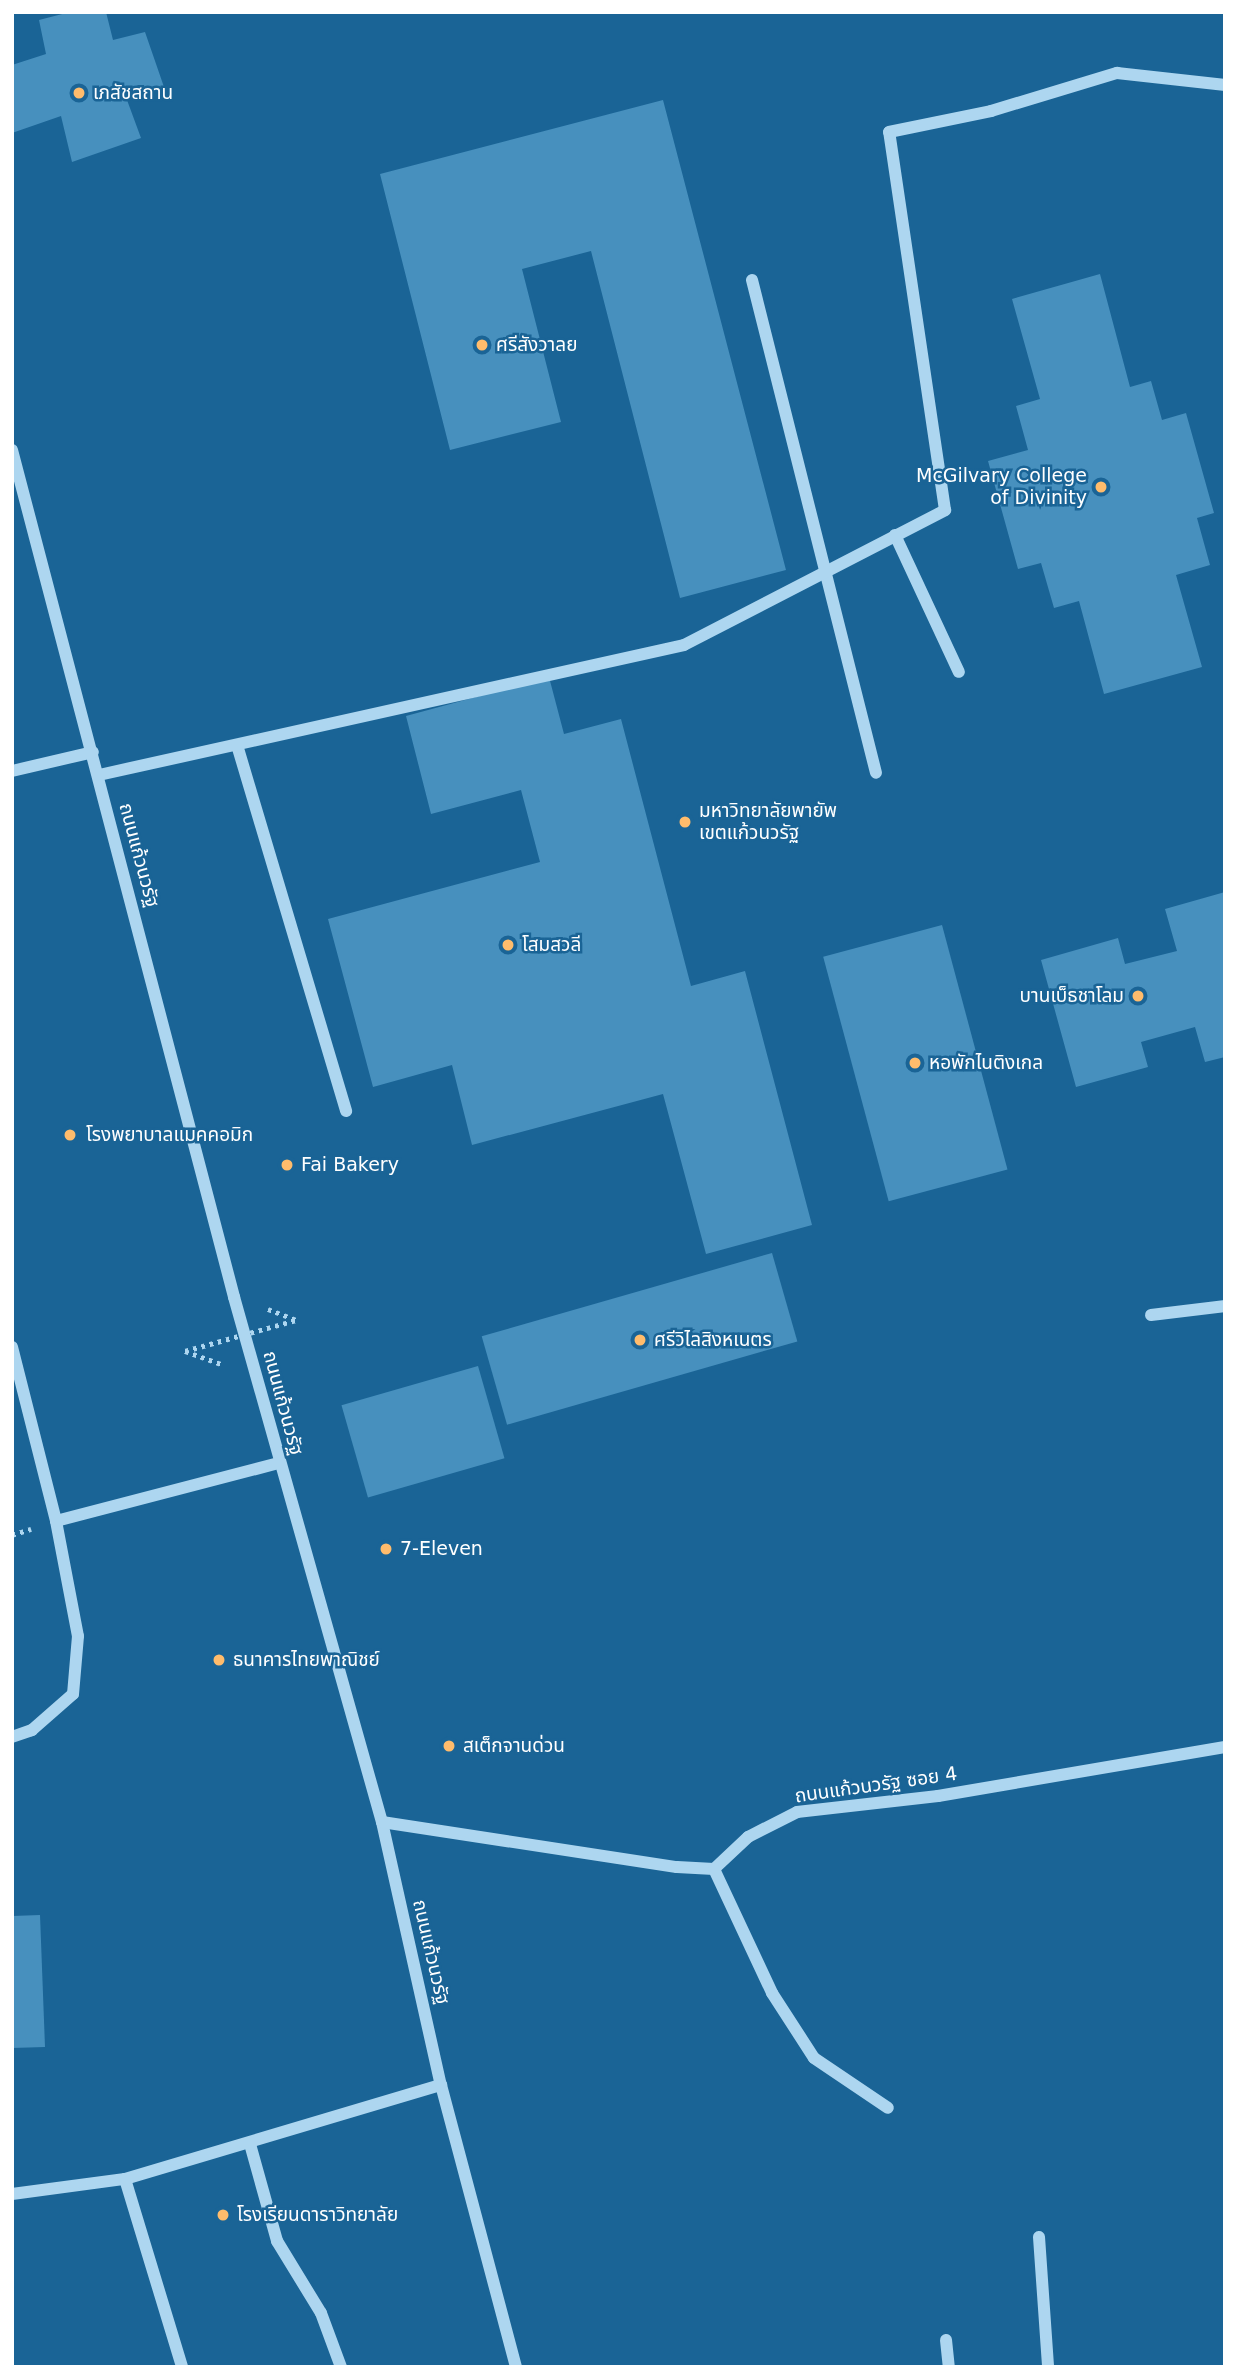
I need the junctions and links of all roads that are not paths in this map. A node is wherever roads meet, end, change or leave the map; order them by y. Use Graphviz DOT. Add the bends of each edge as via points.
graph roads {
  1 [pos="1225,85"];
  2 [pos="752,280"];
  3 [pos="12,450"];
  4 [pos="895,535"];
  5 [pos="825,572"];
  6 [pos="959,672"];
  7 [pos="237,745"];
  8 [pos="93,752"];
  9 [pos="12,771"];
  10 [pos="876,773"];
  11 [pos="99,775"];
  12 [pos="346,1111"];
  13 [pos="1225,1306"];
  14 [pos="1151,1315"];
  15 [pos="12,1347"];
  16 [pos="279,1463"];
  17 [pos="56,1521"];
  18 [pos="12,1737"];
  19 [pos="1225,1746"];
  20 [pos="382,1822"];
  21 [pos="714,1869"];
  22 [pos="441,2085"];
  23 [pos="888,2108"];
  24 [pos="250,2144"];
  25 [pos="125,2179"];
  26 [pos="12,2194"];
  27 [pos="1039,2237"];
  28 [pos="946,2340"];
  29 [pos="182,2367"];
  30 [pos="341,2367"];
  31 [pos="516,2367"];
  32 [pos="949,2367"];
  33 [pos="1048,2367"];
  1 -- 4 [label="street" via="1116,73 991,111 889,132 945,510"];
  2 -- 5 [label="street"];
  3 -- 8 [label="street, ถนนแก้วนวรัฐ"];
  4 -- 5 [label="street"];
  4 -- 6 [label="street"];
  5 -- 7 [label="street" via="684,645"];
  5 -- 10 [label="street"];
  7 -- 11 [label="street"];
  7 -- 12 [label="street"];
  8 -- 9 [label="street"];
  8 -- 11 [label="street, ถนนแก้วนวรัฐ"];
  11 -- 16 [label="street, ถนนแก้วนวรัฐ"];
  13 -- 14 [label="street"];
  15 -- 17 [label="street"];
  16 -- 17 [label="street"];
  16 -- 20 [label="street, ถนนแก้วนวรัฐ"];
  17 -- 18 [label="street" via="78,1636 73,1694 32,1730"];
  19 -- 21 [label="street, ถนนแก้วนวรัฐ ซอย 4" via="938,1796 797,1812 748,1837"];
  20 -- 21 [label="street"];
  20 -- 22 [label="street, ถนนแก้วนวรัฐ"];
  21 -- 23 [label="street" via="772,1993 814,2058"];
  22 -- 24 [label="street"];
  22 -- 31 [label="street, ถนนแก้วนวรัฐ"];
  24 -- 25 [label="street"];
  24 -- 30 [label="street" via="277,2241 321,2313"];
  25 -- 26 [label="street"];
  25 -- 29 [label="street"];
  27 -- 33 [label="street"];
  28 -- 32 [label="street"];
}
